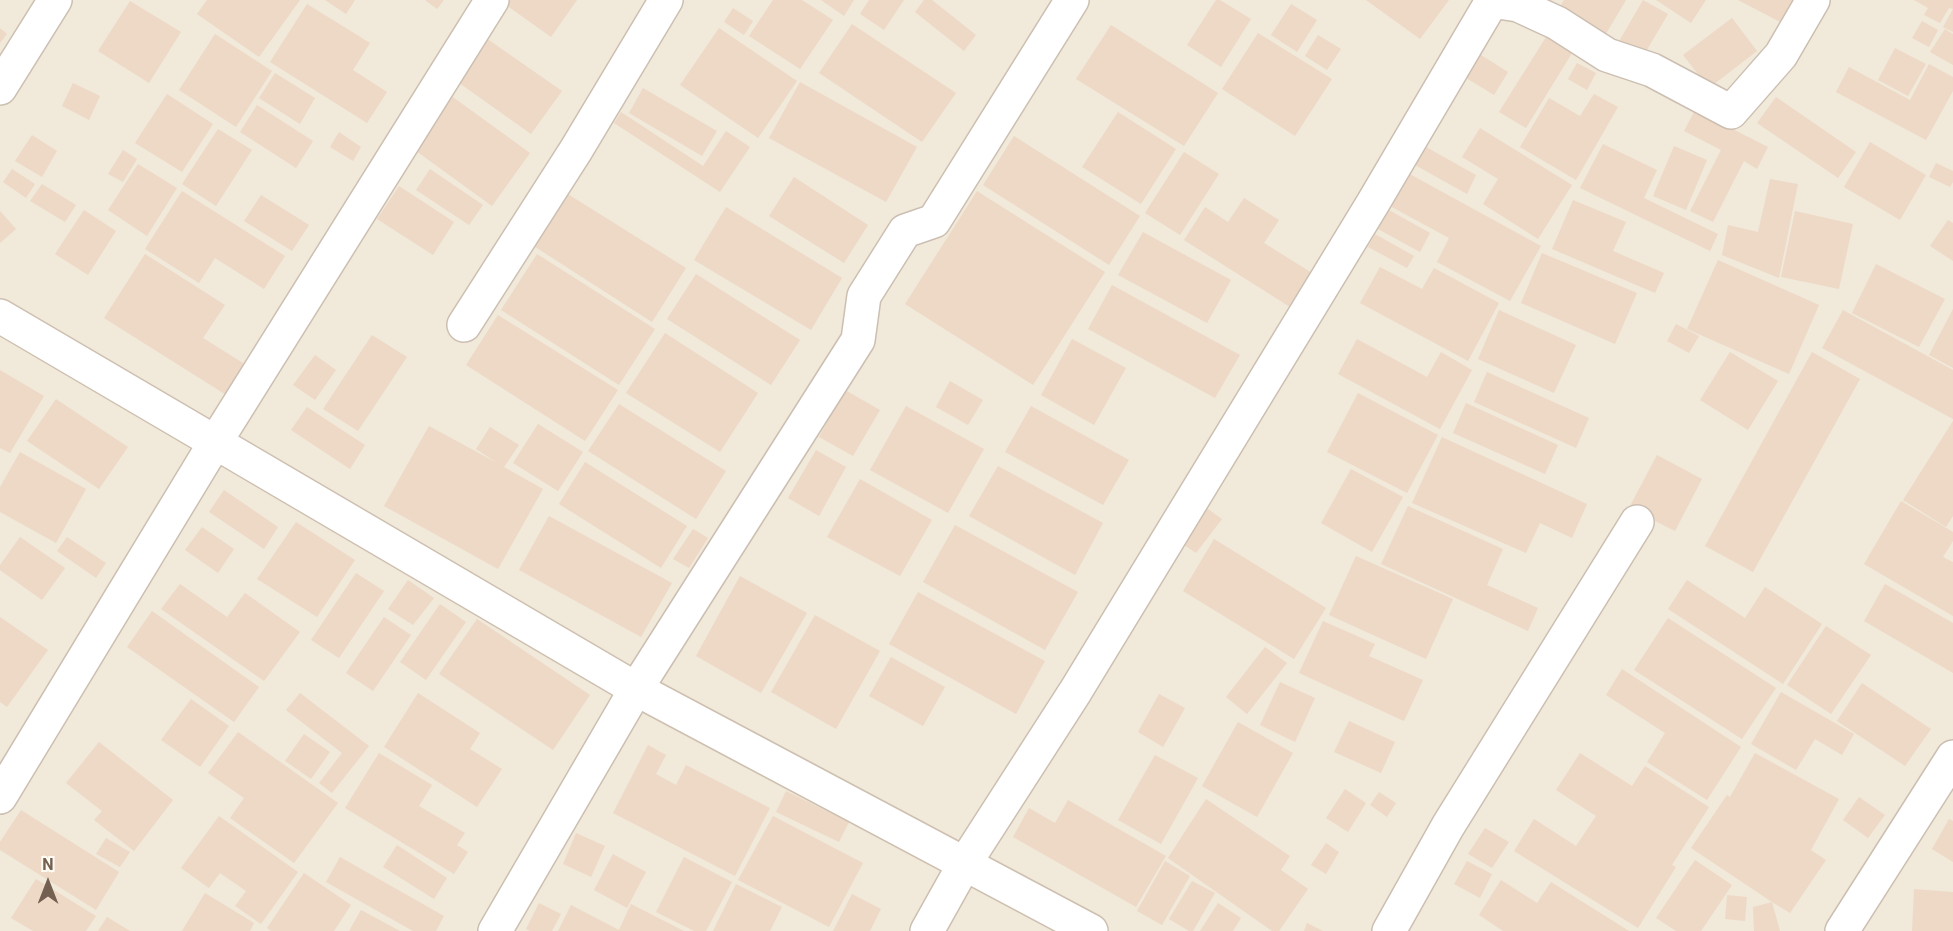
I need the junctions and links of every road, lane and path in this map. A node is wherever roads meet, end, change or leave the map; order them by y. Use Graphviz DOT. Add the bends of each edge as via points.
graph roads {
  1 [pos="55,0"];
  2 [pos="492,0"];
  3 [pos="666,0"];
  4 [pos="1072,0"];
  5 [pos="1814,0"];
  6 [pos="0,88"];
  7 [pos="0,316"];
  8 [pos="464,325"];
  9 [pos="216,441"];
  10 [pos="1637,522"];
  11 [pos="636,689"];
  12 [pos="1953,757"];
  13 [pos="0,797"];
  14 [pos="965,863"];
  15 [pos="495,931"];
  16 [pos="927,931"];
  17 [pos="1091,931"];
  18 [pos="1389,931"];
  19 [pos="1842,931"];
  1 -- 6 [label="street"];
  2 -- 9 [label="street"];
  3 -- 8 [label="street"];
  4 -- 11 [label="street" via="934,221 905,231 864,296 858,340"];
  5 -- 14 [label="street" via="1781,55 1731,112 1652,70 1606,55 1557,23 1518,5 1492,1 1075,692"];
  7 -- 9 [label="street"];
  9 -- 11 [label="street"];
  9 -- 13 [label="street"];
  10 -- 18 [label="street" via="1448,826"];
  11 -- 14 [label="street"];
  11 -- 15 [label="street"];
  12 -- 19 [label="street"];
  14 -- 16 [label="street"];
  14 -- 17 [label="street"];
}
